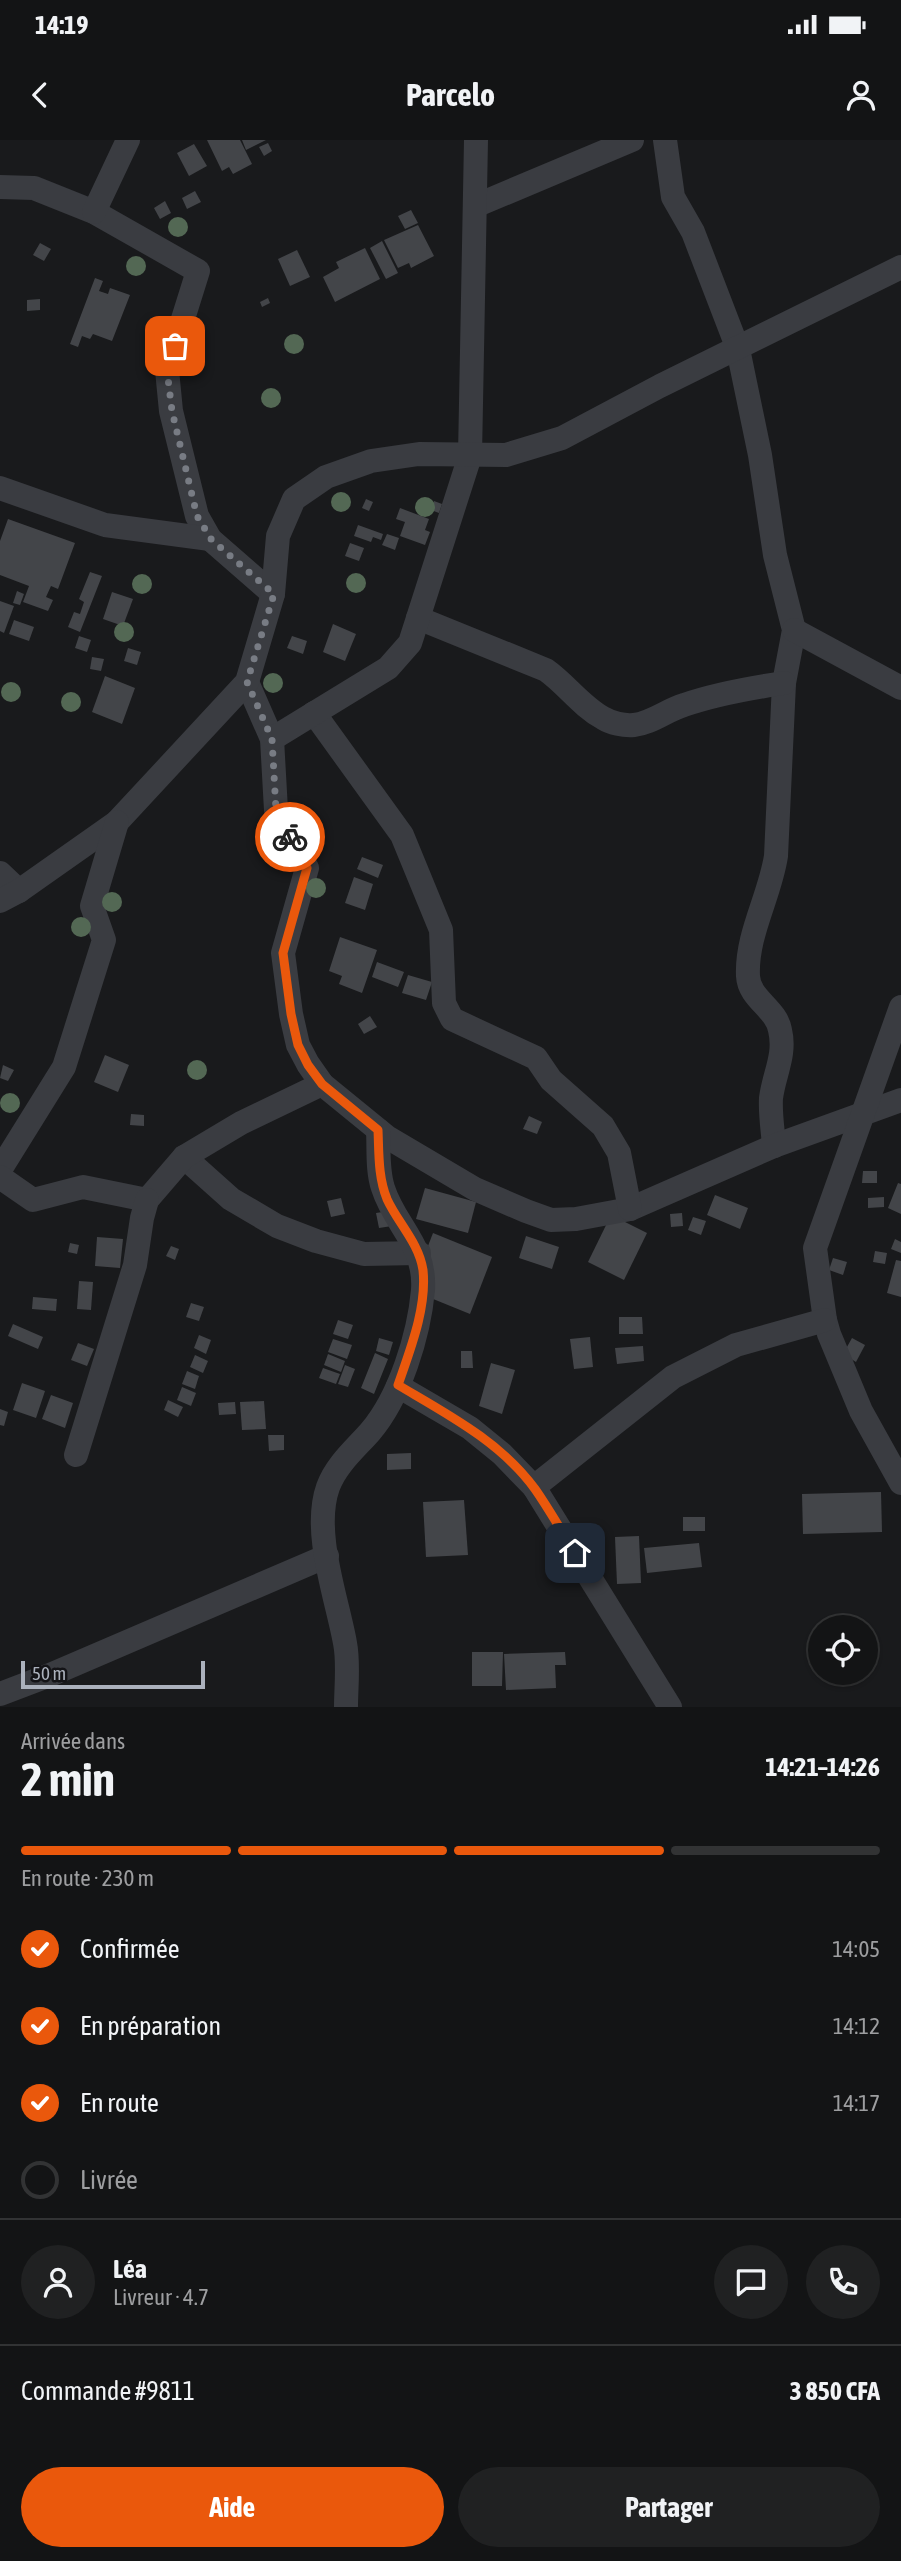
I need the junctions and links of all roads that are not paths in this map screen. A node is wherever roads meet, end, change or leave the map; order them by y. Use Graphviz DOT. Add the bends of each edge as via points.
graph roads {
  1 [pos="128,140"];
  2 [pos="476,140"];
  3 [pos="632,140"];
  4 [pos="665,140"];
  5 [pos="0,187"];
  6 [pos="475,206"];
  7 [pos="94,212"];
  8 [pos="901,267"];
  9 [pos="738,349"];
  10 [pos="470,456"];
  11 [pos="0,488"];
  12 [pos="211,539"];
  13 [pos="274,594"];
  14 [pos="418,618"];
  15 [pos="794,630"];
  16 [pos="247,682"];
  17 [pos="784,683"];
  18 [pos="901,688"];
  19 [pos="314,713"];
  20 [pos="272,739"];
  21 [pos="117,822"];
  22 [pos="0,873"];
  23 [pos="9,896"];
  24 [pos="901,1007"];
  25 [pos="322,1084"];
  26 [pos="901,1100"];
  27 [pos="862,1114"];
  28 [pos="378,1130"];
  29 [pos="774,1146"];
  30 [pos="184,1157"];
  31 [pos="0,1170"];
  32 [pos="0,1177"];
  33 [pos="148,1200"];
  34 [pos="630,1209"];
  35 [pos="419,1253"];
  36 [pos="825,1320"];
  37 [pos="398,1385"];
  38 [pos="76,1455"];
  39 [pos="901,1483"];
  40 [pos="534,1487"];
  41 [pos="327,1556"];
  42 [pos="0,1695"];
  43 [pos="346,1707"];
  44 [pos="670,1707"];
  1 -- 7 [label="street"];
  2 -- 6 [label="street"];
  3 -- 6 [label="street"];
  4 -- 9 [label="street" via="673,197 693,232"];
  5 -- 7 [label="street" via="34,188"];
  6 -- 10 [label="street"];
  7 -- 12 [label="street" via="198,271 167,370 197,516"];
  8 -- 9 [label="street"];
  9 -- 10 [label="street" via="562,438 506,456"];
  9 -- 15 [label="street" via="775,555"];
  10 -- 13 [label="street" via="419,454 371,461 326,477 294,499 278,536"];
  10 -- 14 [label="street"];
  11 -- 12 [label="street" via="105,525"];
  12 -- 13 [label="street"];
  13 -- 16 [label="street"];
  14 -- 17 [label="street" via="546,670 590,709 618,724 646,722 682,705"];
  14 -- 19 [label="street" via="410,643 388,668"];
  15 -- 17 [label="street"];
  15 -- 18 [label="street"];
  16 -- 20 [label="street"];
  16 -- 21 [label="street"];
  17 -- 29 [label="street" via="776,856 750,952 748,977 755,995 780,1027 782,1053 771,1100"];
  19 -- 20 [label="street"];
  19 -- 34 [label="street" via="402,835 442,930 444,1003 452,1019 536,1058 551,1080 603,1126 620,1153"];
  20 -- 25 [label="street" via="276,810 307,868 283,953 291,1014 298,1045"];
  21 -- 23 [label="street"];
  21 -- 31 [label="street" via="92,906 104,940 64,1067"];
  22 -- 23 [label="street"];
  24 -- 27 [label="street"];
  25 -- 28 [label="street"];
  25 -- 30 [label="street"];
  26 -- 27 [label="street"];
  27 -- 29 [label="street"];
  27 -- 36 [label="street" via="815,1248"];
  28 -- 34 [label="street" via="475,1189 551,1220"];
  28 -- 35 [label="street" via="383,1188"];
  29 -- 34 [label="street"];
  30 -- 33 [label="street"];
  30 -- 35 [label="street" via="231,1199 277,1226 365,1255"];
  32 -- 33 [label="street" via="33,1200 83,1188"];
  33 -- 38 [label="street" via="135,1265"];
  35 -- 37 [label="street" via="423,1271 419,1315"];
  36 -- 39 [label="street" via="862,1412"];
  36 -- 40 [label="street" via="736,1345 673,1377"];
  37 -- 40 [label="street" via="470,1428"];
  37 -- 41 [label="street" via="386,1410 329,1485 323,1509"];
  40 -- 44 [label="street"];
  41 -- 42 [label="street"];
  41 -- 43 [label="street" via="346,1646"];
}
